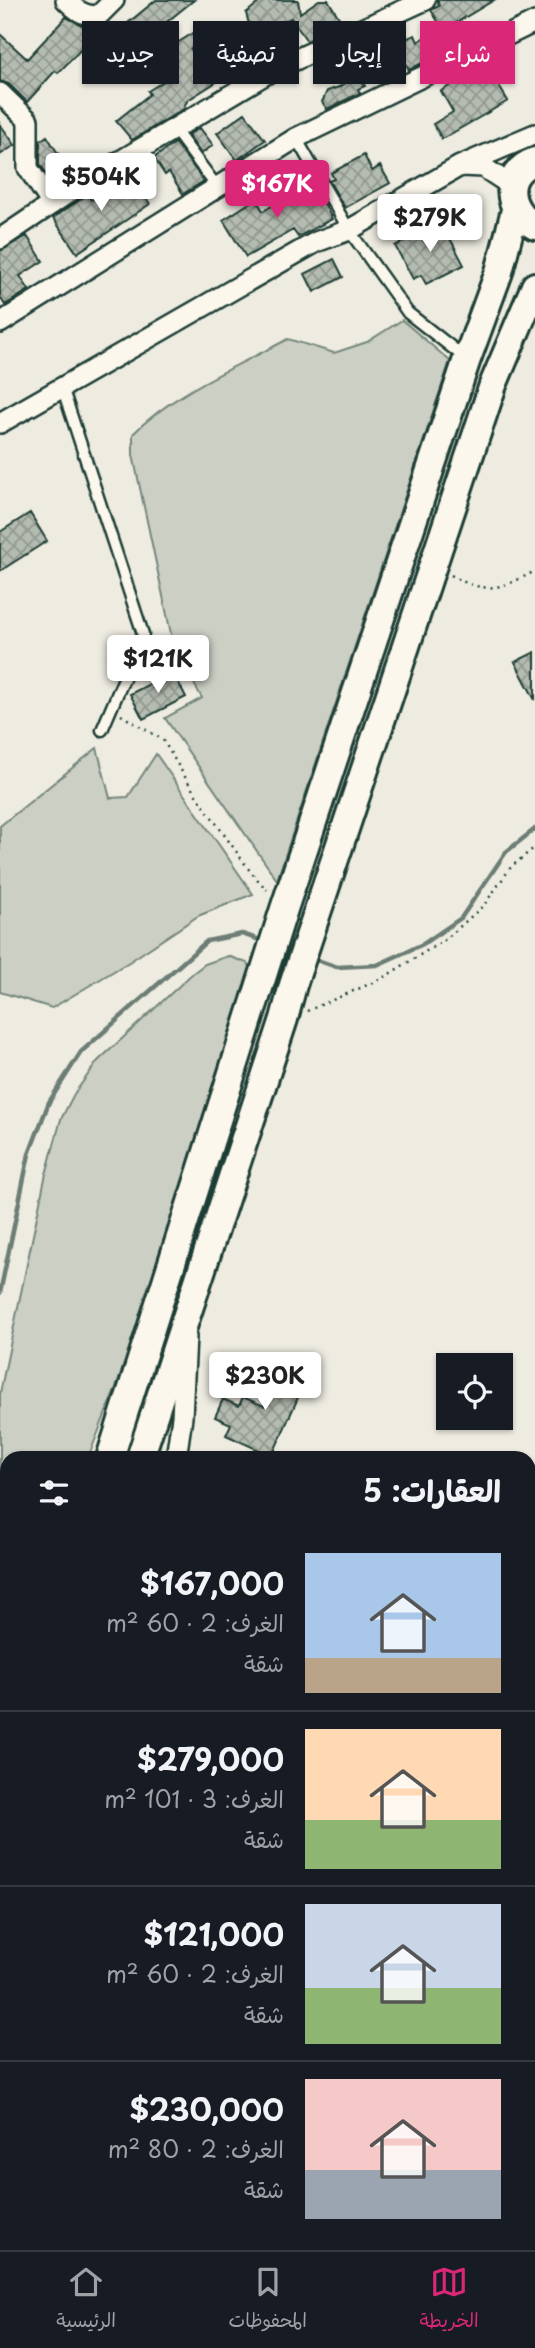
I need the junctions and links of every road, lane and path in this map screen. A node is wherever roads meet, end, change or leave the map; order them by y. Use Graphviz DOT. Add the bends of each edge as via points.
graph roads {
  1 [pos="66,0"];
  2 [pos="114,0"];
  3 [pos="425,0"];
  4 [pos="535,22"];
  5 [pos="0,93"];
  6 [pos="174,128"];
  7 [pos="535,134"];
  8 [pos="296,138"];
  9 [pos="535,149"];
  10 [pos="460,166"];
  11 [pos="217,187"];
  12 [pos="523,191"];
  13 [pos="52,204"];
  14 [pos="349,230"];
  15 [pos="0,239"];
  16 [pos="535,286"];
  17 [pos="0,323"];
  18 [pos="467,359"];
  19 [pos="62,387"];
  20 [pos="0,423"];
  21 [pos="433,564"];
  22 [pos="535,571"];
  23 [pos="111,710"];
  24 [pos="102,730"];
  25 [pos="535,846"];
  26 [pos="285,907"];
  27 [pos="284,1019"];
  28 [pos="188,1313"];
  29 [pos="112,1451"];
  30 [pos="142,1451"];
  31 [pos="177,1451"];
  1 -- 2 [label="street" via="87,16 98,16"];
  3 -- 6 [label="street" via="271,71"];
  4 -- 8 [label="street"];
  5 -- 13 [label="street" via="28,120 28,168"];
  6 -- 11 [label="lane"];
  6 -- 13 [label="street"];
  7 -- 10 [label="street"];
  8 -- 11 [label="street"];
  8 -- 14 [label="lane"];
  9 -- 12 [label="main road"];
  10 -- 12 [label="street" via="483,167"];
  10 -- 14 [label="street"];
  11 -- 17 [label="street"];
  12 -- 18 [label="main road"];
  13 -- 15 [label="street"];
  14 -- 18 [label="lane" via="408,313"];
  14 -- 19 [label="street" via="316,242"];
  16 -- 21 [label="main road" via="493,385"];
  18 -- 26 [label="main road"];
  19 -- 20 [label="street"];
  19 -- 23 [label="lane" via="143,634"];
  21 -- 22 [label="path" via="479,589 510,584"];
  21 -- 27 [label="main road"];
  23 -- 24 [label="lane"];
  23 -- 26 [label="path" via="163,740 250,872"];
  25 -- 27 [label="path" via="511,867 484,905 446,939 381,979"];
  26 -- 29 [label="main road"];
  27 -- 28 [label="main road"];
  28 -- 30 [label="main road"];
  28 -- 31 [label="street"];
}
